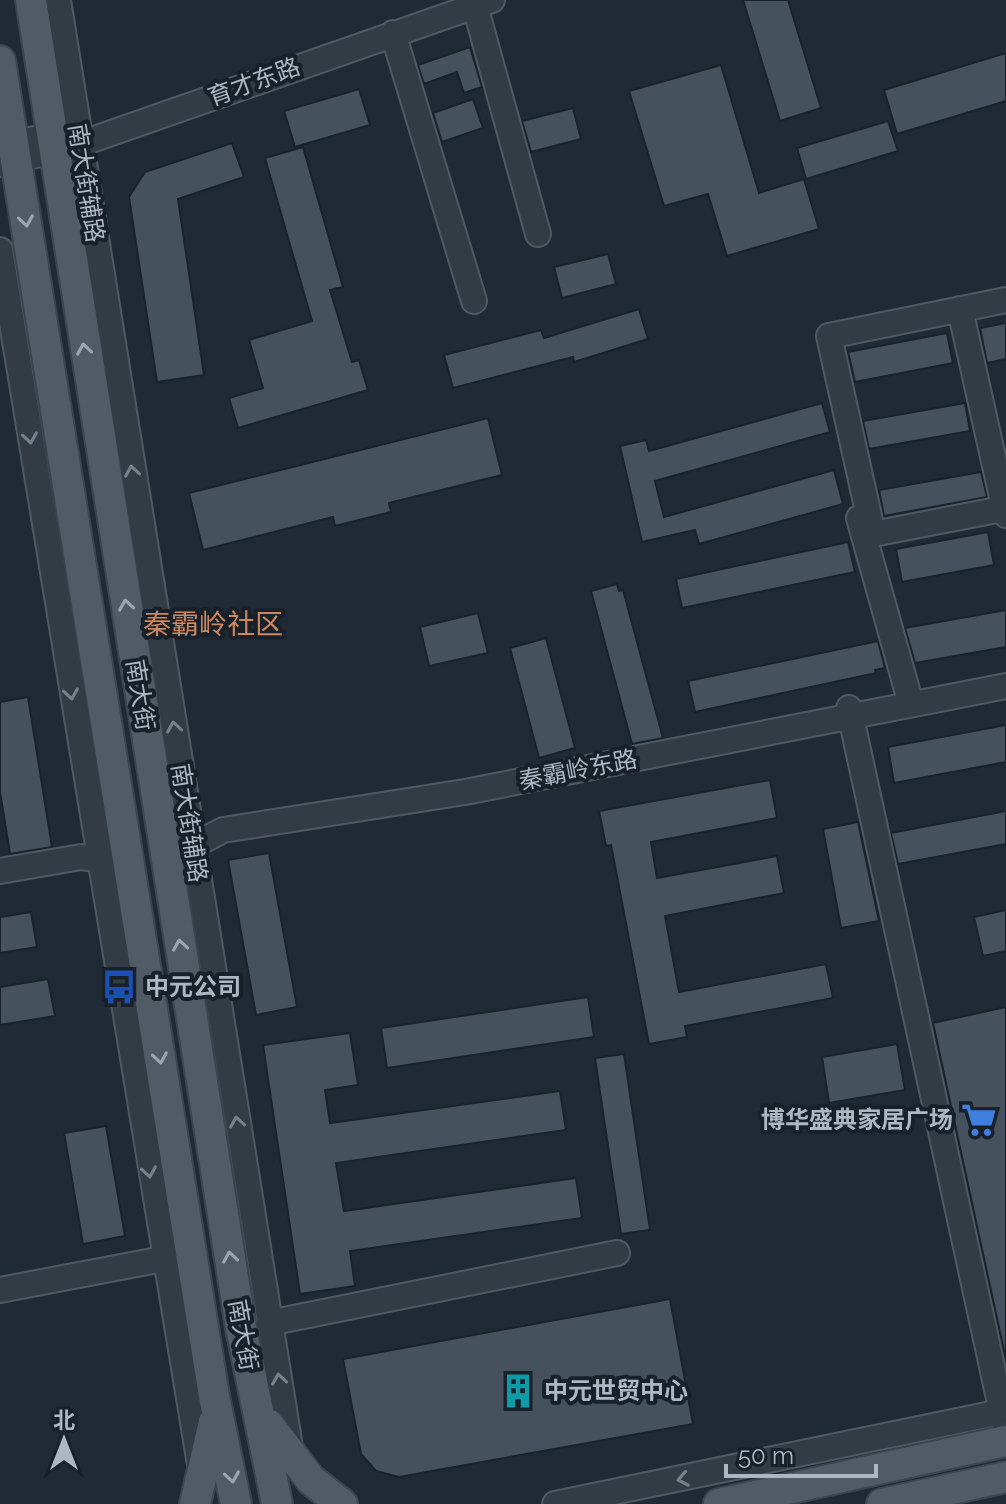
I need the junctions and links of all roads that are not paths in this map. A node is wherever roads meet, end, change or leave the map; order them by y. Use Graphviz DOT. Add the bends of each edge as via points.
graph roads {
  1 [pos="31,0"];
  2 [pos="58,0"];
  3 [pos="474,2"];
  4 [pos="393,33"];
  5 [pos="0,61"];
  6 [pos="66,141"];
  7 [pos="8,154"];
  8 [pos="538,234"];
  9 [pos="0,250"];
  10 [pos="1006,300"];
  11 [pos="474,301"];
  12 [pos="960,309"];
  13 [pos="826,393"];
  14 [pos="1004,512"];
  15 [pos="1006,677"];
  16 [pos="1006,686"];
  17 [pos="909,700"];
  18 [pos="850,712"];
  19 [pos="158,804"];
  20 [pos="120,815"];
  21 [pos="188,819"];
  22 [pos="193,849"];
  23 [pos="97,851"];
  24 [pos="0,863"];
  25 [pos="0,871"];
  26 [pos="131,880"];
  27 [pos="170,882"];
  28 [pos="617,1253"];
  29 [pos="163,1259"];
  30 [pos="0,1290"];
  31 [pos="269,1323"];
  32 [pos="253,1389"];
  33 [pos="214,1396"];
  34 [pos="1005,1424"];
  35 [pos="291,1456"];
  36 [pos="1006,1477"];
  37 [pos="199,1493"];
  38 [pos="236,1504"];
  39 [pos="277,1504"];
  40 [pos="342,1504"];
  41 [pos="555,1504"];
  42 [pos="719,1504"];
  43 [pos="882,1504"];
  1 -- 6 [label="main road, 南大街"];
  2 -- 6 [label="street, 南大街辅路"];
  3 -- 4 [label="street, 育才东路"];
  3 -- 6 [label="street, 育才东路"];
  3 -- 8 [label="street"];
  4 -- 6 [label="street, 育才东路"];
  4 -- 11 [label="street"];
  5 -- 7 [label="main road, 南大街"];
  6 -- 7 [label="street, 育才东路"];
  19 -- 6 [label="main road, 南大街, one-way"];
  21 -- 6 [label="street, 南大街辅路, one-way"];
  7 -- 20 [label="main road, 南大街, one-way"];
  9 -- 23 [label="street, one-way"];
  10 -- 12 [label="street"];
  12 -- 14 [label="street"];
  12 -- 14 [label="street" via="829,336 873,534"];
  13 -- 17 [label="street"];
  15 -- 17 [label="street, 秦霸岭东路"];
  16 -- 17 [label="street, 秦霸岭东路"];
  17 -- 18 [label="street, 秦霸岭东路"];
  18 -- 21 [label="street, 秦霸岭东路" via="464,783 222,821"];
  18 -- 22 [label="street, 秦霸岭东路" via="465,792 223,830"];
  18 -- 34 [label="street"];
  19 -- 21 [label="street, 秦霸岭东路"];
  19 -- 27 [label="main road, 南大街"];
  20 -- 23 [label="street"];
  20 -- 26 [label="main road, 南大街"];
  21 -- 22 [label="street, 南大街辅路"];
  22 -- 27 [label="street, 秦霸岭东路"];
  31 -- 22 [label="street, 南大街辅路, one-way"];
  23 -- 24 [label="street"];
  23 -- 25 [label="street"];
  23 -- 26 [label="street"];
  23 -- 29 [label="street, one-way"];
  26 -- 33 [label="main road, 南大街, one-way"];
  32 -- 27 [label="main road, 南大街, one-way"];
  28 -- 31 [label="street"];
  29 -- 30 [label="street"];
  29 -- 37 [label="street"];
  35 -- 31 [label="street, 南大街辅路, one-way"];
  32 -- 35 [label="main road" via="266,1422"];
  32 -- 39 [label="main road"];
  33 -- 37 [label="main road" via="214,1427"];
  33 -- 38 [label="main road, one-way"];
  34 -- 41 [label="street, one-way"];
  34 -- 42 [label="main road"];
  35 -- 40 [label="main road"];
  36 -- 43 [label="main road"];
}
